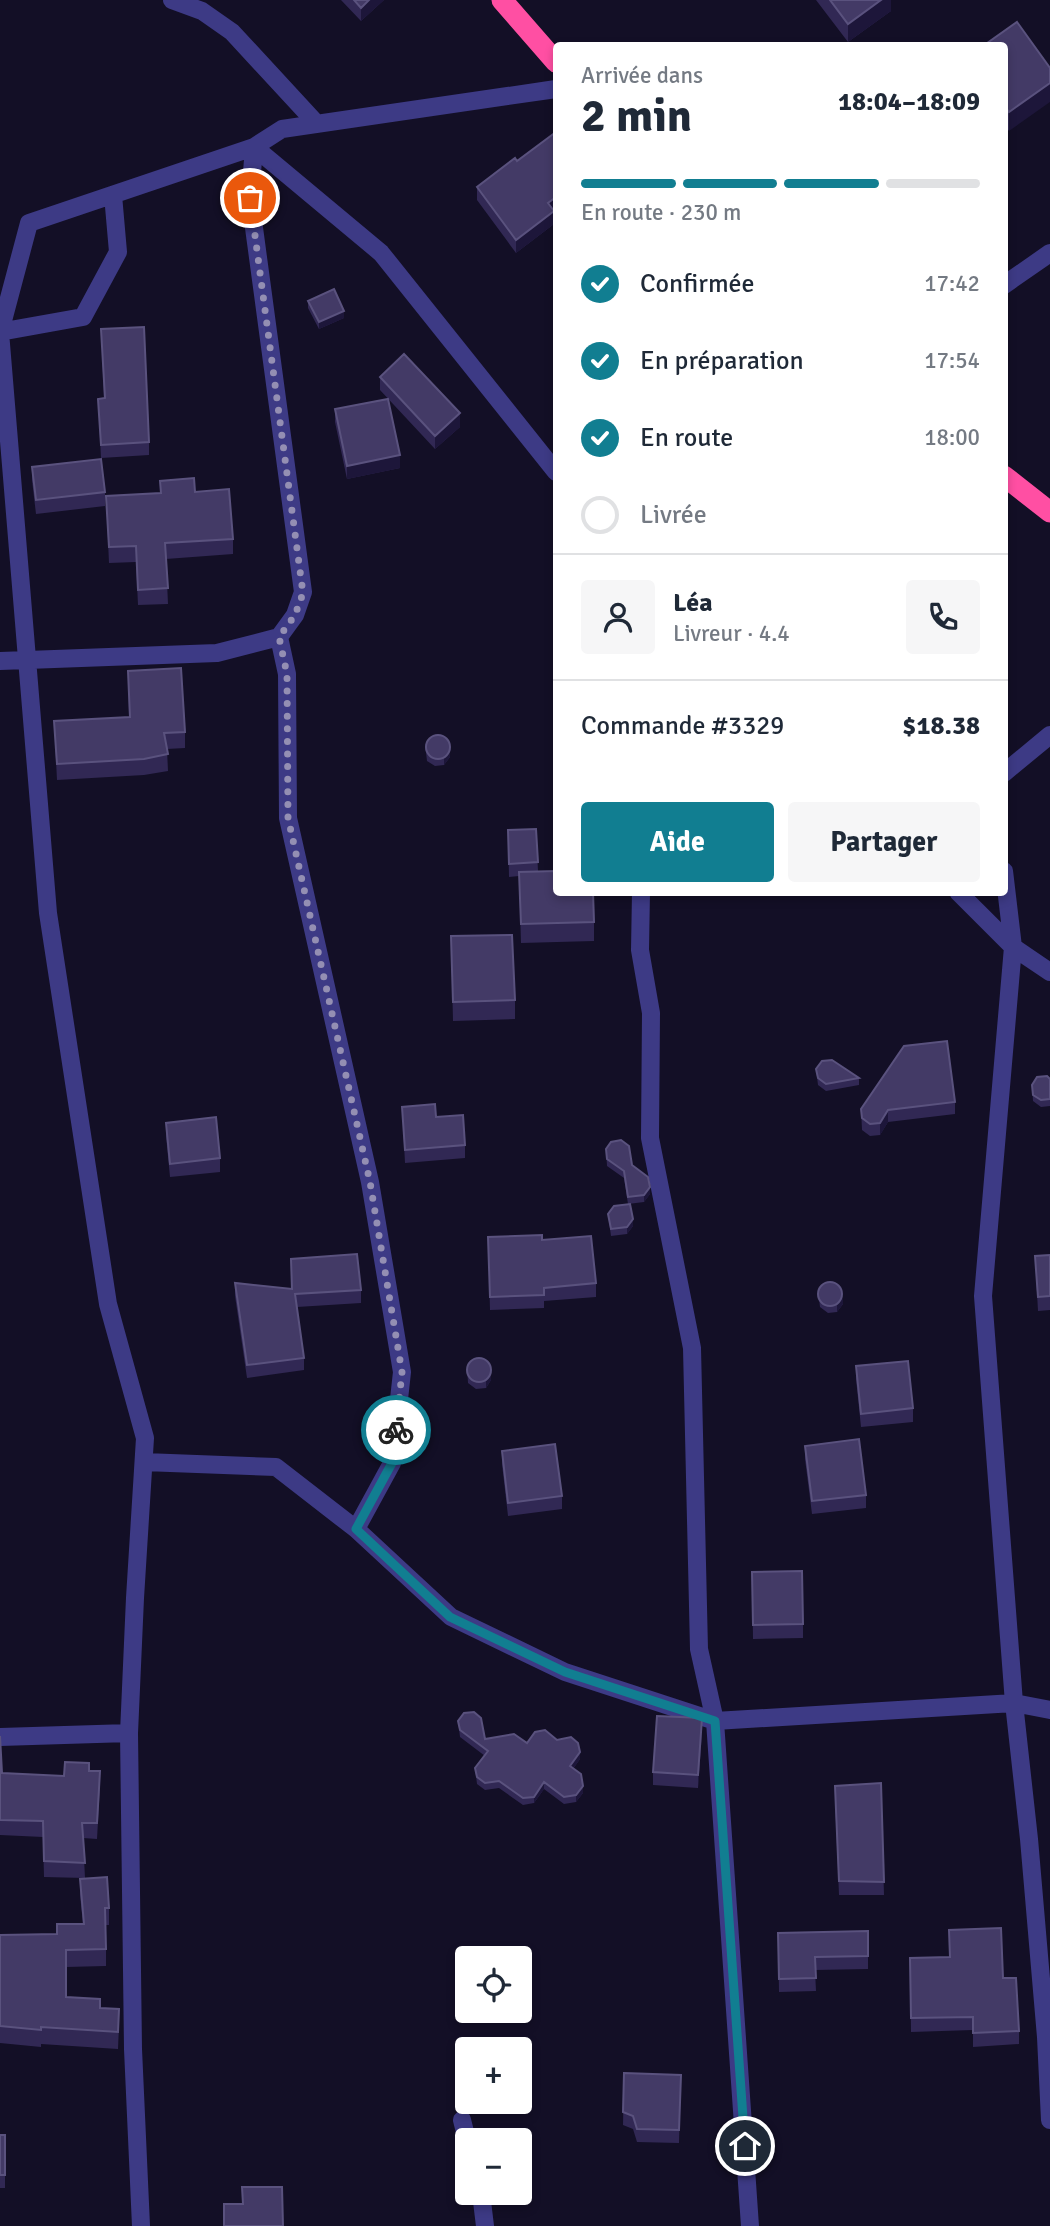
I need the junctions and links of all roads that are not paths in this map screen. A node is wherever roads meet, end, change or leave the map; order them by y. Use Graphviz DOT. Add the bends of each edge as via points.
graph roads {
  1 [pos="172,0"];
  2 [pos="502,0"];
  3 [pos="553,59"];
  4 [pos="553,89"];
  5 [pos="317,124"];
  6 [pos="254,147"];
  7 [pos="113,195"];
  8 [pos="1050,253"];
  9 [pos="1008,282"];
  10 [pos="0,332"];
  11 [pos="553,468"];
  12 [pos="1008,480"];
  13 [pos="1050,512"];
  14 [pos="279,637"];
  15 [pos="0,661"];
  16 [pos="27,661"];
  17 [pos="1050,735"];
  18 [pos="1008,770"];
  19 [pos="641,896"];
  20 [pos="962,896"];
  21 [pos="1007,896"];
  22 [pos="1013,947"];
  23 [pos="1050,972"];
  24 [pos="144,1462"];
  25 [pos="356,1529"];
  26 [pos="1014,1703"];
  27 [pos="1050,1710"];
  28 [pos="715,1721"];
  29 [pos="130,1733"];
  30 [pos="0,1737"];
  31 [pos="1048,2037"];
  32 [pos="462,2120"];
  33 [pos="1050,2120"];
  34 [pos="464,2128"];
  35 [pos="482,2205"];
  36 [pos="141,2226"];
  37 [pos="485,2226"];
  38 [pos="750,2226"];
  1 -- 5 [label="street" via="202,11 232,32"];
  2 -- 3 [label="highway"];
  4 -- 5 [label="street"];
  5 -- 6 [label="street" via="282,129"];
  6 -- 7 [label="street"];
  6 -- 11 [label="street" via="381,253"];
  6 -- 14 [label="street" via="250,198 303,593 295,615"];
  7 -- 10 [label="street" via="29,223"];
  7 -- 10 [label="street" via="118,252 83,317"];
  8 -- 9 [label="street"];
  10 -- 16 [label="street"];
  12 -- 13 [label="highway"];
  14 -- 16 [label="street" via="218,653"];
  14 -- 25 [label="street" via="287,674 288,818 370,1182 402,1372 392,1463"];
  15 -- 16 [label="street"];
  16 -- 24 [label="street" via="48,913 108,1304 145,1438"];
  17 -- 18 [label="street"];
  19 -- 28 [label="street" via="640,950 651,1013 649,1138 692,1348 699,1649"];
  20 -- 22 [label="street"];
  21 -- 22 [label="street"];
  22 -- 23 [label="street"];
  22 -- 26 [label="street" via="984,1296"];
  24 -- 25 [label="street" via="276,1467"];
  24 -- 29 [label="street"];
  25 -- 28 [label="street" via="450,1617 565,1672"];
  26 -- 27 [label="street"];
  26 -- 28 [label="street"];
  26 -- 31 [label="street"];
  28 -- 38 [label="street"];
  29 -- 30 [label="street"];
  29 -- 36 [label="street" via="133,2049"];
  31 -- 33 [label="street"];
  32 -- 34 [label="street"];
  35 -- 37 [label="street"];
}
